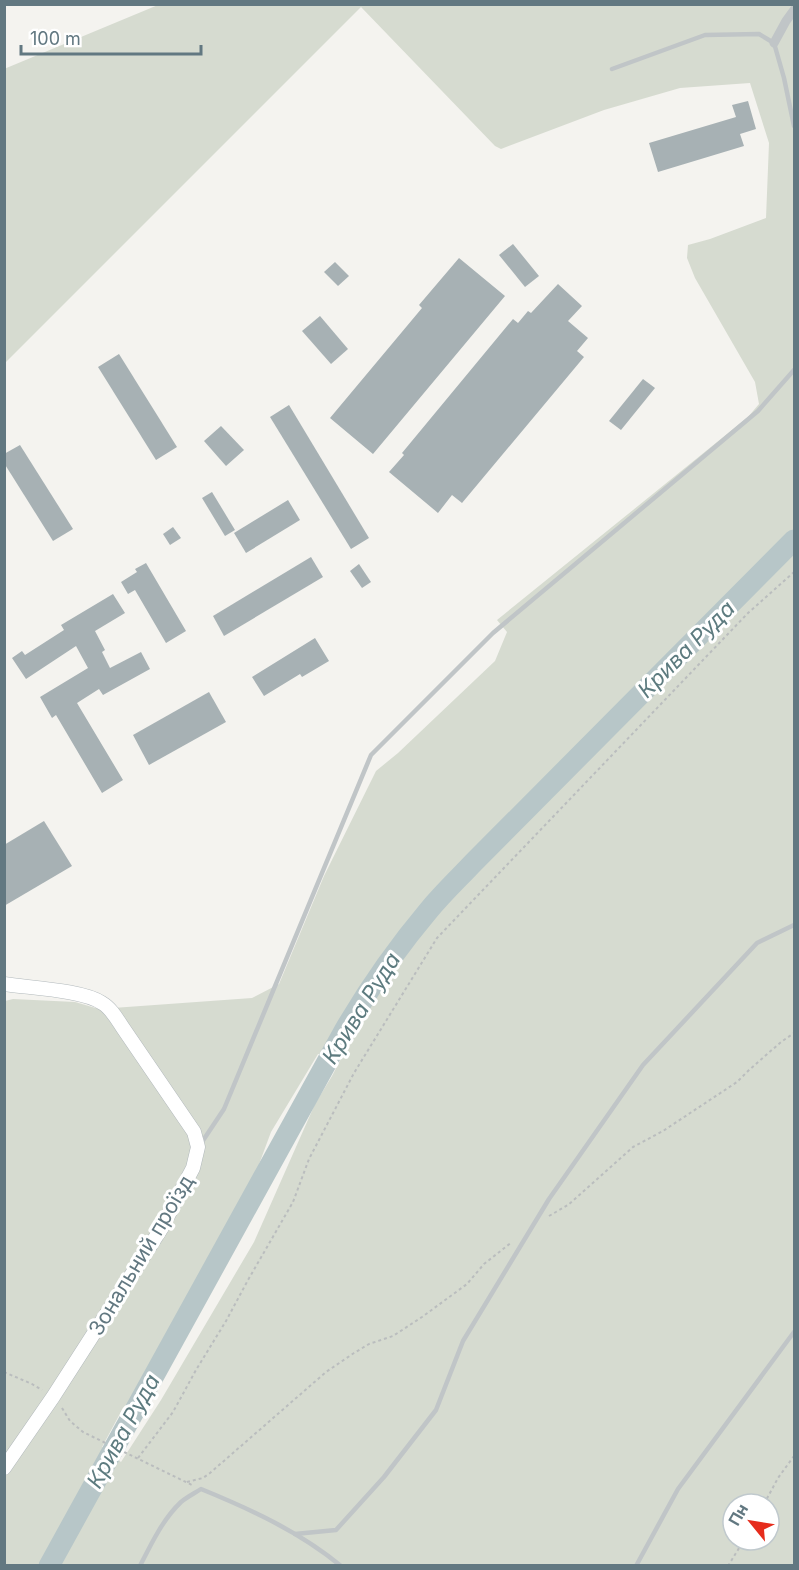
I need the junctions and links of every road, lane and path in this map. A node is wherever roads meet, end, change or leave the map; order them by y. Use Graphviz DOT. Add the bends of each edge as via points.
graph roads {
  1 [pos="795,10"];
  2 [pos="774,43"];
  3 [pos="612,69"];
  4 [pos="795,126"];
  5 [pos="795,370"];
  6 [pos="795,572"];
  7 [pos="795,924"];
  8 [pos="4,984"];
  9 [pos="795,1033"];
  10 [pos="198,1147"];
  11 [pos="550,1216"];
  12 [pos="514,1240"];
  13 [pos="795,1332"];
  14 [pos="104,1442"];
  15 [pos="795,1456"];
  16 [pos="138,1458"];
  17 [pos="4,1468"];
  18 [pos="187,1482"];
  19 [pos="201,1489"];
  20 [pos="770,1492"];
  21 [pos="295,1534"];
  22 [pos="737,1552"];
  23 [pos="140,1566"];
  24 [pos="341,1566"];
  25 [pos="636,1566"];
  26 [pos="728,1566"];
  1 -- 2 [label="street"];
  2 -- 3 [label="lane" via="759,34 705,35"];
  2 -- 4 [label="lane"];
  5 -- 10 [label="lane" via="758,411 493,633 371,755 224,1109"];
  6 -- 16 [label="path" via="748,614 437,938 354,1072 309,1159 293,1202 226,1321 173,1412"];
  7 -- 21 [label="lane" via="757,943 643,1065 549,1199 463,1341 436,1410 384,1477 336,1530"];
  8 -- 10 [label="street, Зональний проїзд" via="78,994 103,1003 194,1132"];
  9 -- 11 [label="path" via="737,1082 633,1147"];
  10 -- 17 [label="street, Зональний проїзд" via="193,1168 161,1229"];
  12 -- 18 [label="path" via="467,1284 393,1336 369,1344 326,1372 210,1473"];
  13 -- 25 [label="lane" via="678,1490"];
  14 -- 16 [label="path"];
  15 -- 20 [label="path"];
  16 -- 18 [label="path"];
  18 -- 19 [label="path"];
  19 -- 21 [label="lane" via="252,1510"];
  19 -- 23 [label="lane" via="165,1521"];
  21 -- 24 [label="lane"];
  22 -- 26 [label="path"];
}
